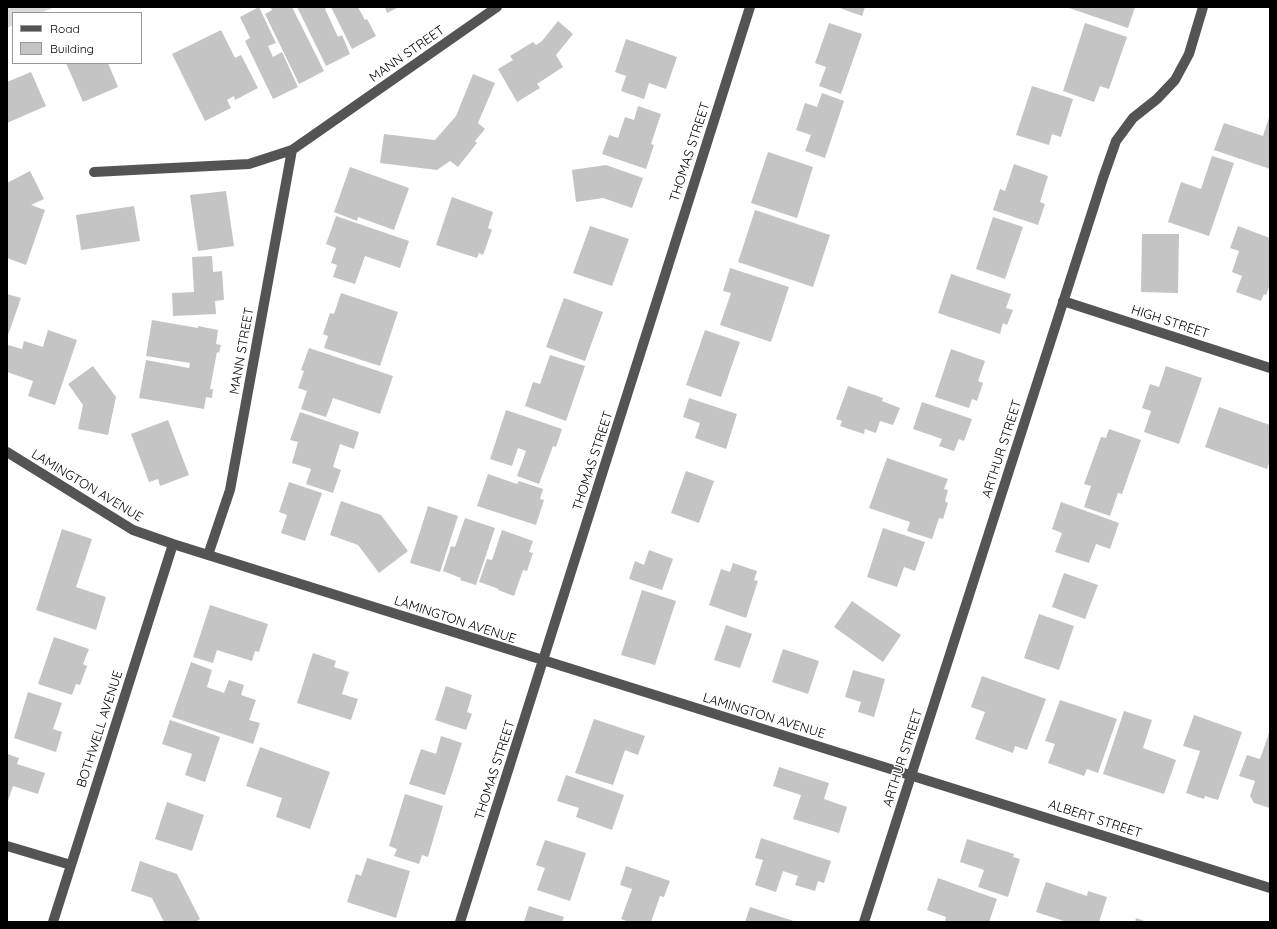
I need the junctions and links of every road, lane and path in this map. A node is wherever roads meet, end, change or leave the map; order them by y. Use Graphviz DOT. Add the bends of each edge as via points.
graph roads {
  1 [pos="496,7"];
  2 [pos="750,7"];
  3 [pos="1203,7"];
  4 [pos="292,150"];
  5 [pos="94,172"];
  6 [pos="1063,301"];
  7 [pos="1270,368"];
  8 [pos="7,452"];
  9 [pos="173,544"];
  10 [pos="208,555"];
  11 [pos="543,661"];
  12 [pos="911,775"];
  13 [pos="7,846"];
  14 [pos="71,865"];
  15 [pos="1270,888"];
  16 [pos="53,922"];
  17 [pos="460,922"];
  18 [pos="864,922"];
  1 -- 4 [label="street, MANN STREET"];
  2 -- 11 [label="street, THOMAS STREET"];
  3 -- 6 [label="street, ARTHUR STREET" via="1189,54 1175,80 1157,99 1133,118 1116,141"];
  4 -- 5 [label="street, MANN STREET" via="249,164"];
  4 -- 10 [label="street, MANN STREET" via="230,490"];
  6 -- 7 [label="street, HIGH STREET"];
  6 -- 12 [label="street, ARTHUR STREET"];
  8 -- 9 [label="street, LAMINGTON AVENUE" via="133,530"];
  9 -- 10 [label="street, LAMINGTON AVENUE"];
  9 -- 14 [label="street, BOTHWELL AVENUE"];
  10 -- 11 [label="street, LAMINGTON AVENUE"];
  11 -- 12 [label="street, LAMINGTON AVENUE"];
  11 -- 17 [label="street, THOMAS STREET"];
  12 -- 15 [label="street, ALBERT STREET"];
  12 -- 18 [label="street, ARTHUR STREET"];
  13 -- 14 [label="street"];
  14 -- 16 [label="street, BOTHWELL AVENUE"];
}
